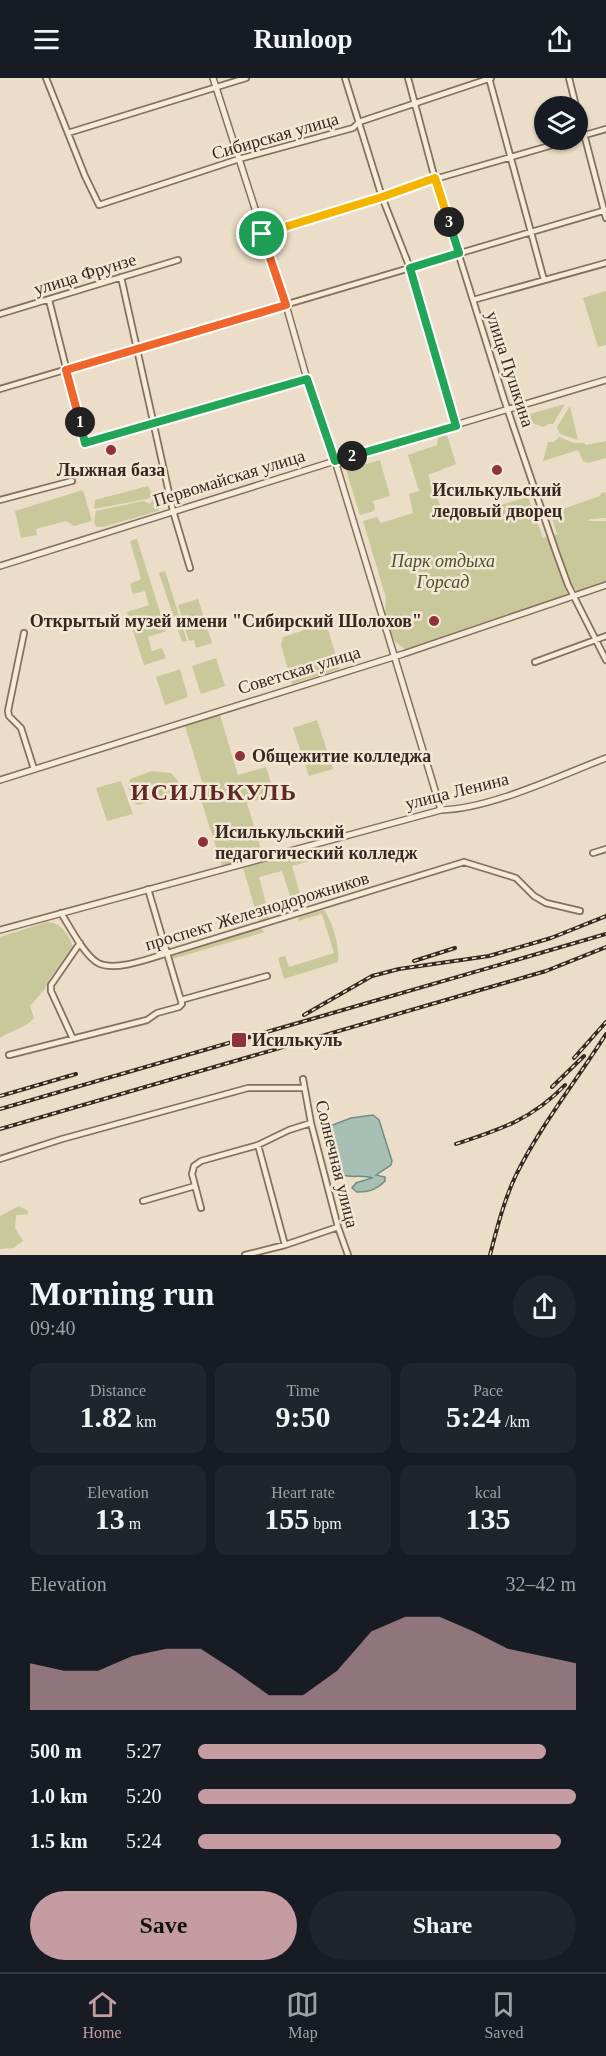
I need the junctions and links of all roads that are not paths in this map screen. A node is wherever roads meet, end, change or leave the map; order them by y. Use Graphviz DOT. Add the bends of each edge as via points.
graph roads {
  1 [pos="46,78"];
  2 [pos="213,78"];
  3 [pos="246,78"];
  4 [pos="345,78"];
  5 [pos="408,78"];
  6 [pos="490,78"];
  7 [pos="569,78"];
  8 [pos="216,87"];
  9 [pos="574,96"];
  10 [pos="415,103"];
  11 [pos="359,122"];
  12 [pos="606,129"];
  13 [pos="68,133"];
  14 [pos="588,134"];
  15 [pos="588,149"];
  16 [pos="534,150"];
  17 [pos="509,157"];
  18 [pos="239,159"];
  19 [pos="435,178"];
  20 [pos="382,197"];
  21 [pos="605,210"];
  22 [pos="606,218"];
  23 [pos="529,232"];
  24 [pos="262,234"];
  25 [pos="459,253"];
  26 [pos="178,260"];
  27 [pos="606,262"];
  28 [pos="410,268"];
  29 [pos="121,277"];
  30 [pos="544,280"];
  31 [pos="49,300"];
  32 [pos="473,300"];
  33 [pos="286,305"];
  34 [pos="0,314"];
  35 [pos="136,349"];
  36 [pos="66,370"];
  37 [pos="307,379"];
  38 [pos="606,380"];
  39 [pos="0,389"];
  40 [pos="509,410"];
  41 [pos="153,424"];
  42 [pos="456,426"];
  43 [pos="335,461"];
  44 [pos="72,481"];
  45 [pos="0,500"];
  46 [pos="172,511"];
  47 [pos="0,566"];
  48 [pos="190,568"];
  49 [pos="606,585"];
  50 [pos="573,597"];
  51 [pos="24,633"];
  52 [pos="606,636"];
  53 [pos="595,640"];
  54 [pos="393,657"];
  55 [pos="606,660"];
  56 [pos="535,662"];
  57 [pos="606,758"];
  58 [pos="34,769"];
  59 [pos="0,780"];
  60 [pos="441,810"];
  61 [pos="606,849"];
  62 [pos="592,852"];
  63 [pos="148,890"];
  64 [pos="580,911"];
  65 [pos="61,914"];
  66 [pos="0,930"];
  67 [pos="81,943"];
  68 [pos="167,953"];
  69 [pos="267,976"];
  70 [pos="181,1002"];
  71 [pos="73,1039"];
  72 [pos="9,1055"];
  73 [pos="303,1079"];
  74 [pos="304,1088"];
  75 [pos="311,1123"];
  76 [pos="258,1145"];
  77 [pos="0,1159"];
  78 [pos="195,1186"];
  79 [pos="143,1201"];
  80 [pos="201,1208"];
  81 [pos="338,1227"];
  82 [pos="285,1245"];
  83 [pos="245,1255"];
  84 [pos="348,1255"];
  1 -- 13 [label="street"];
  2 -- 8 [label="street"];
  3 -- 8 [label="street"];
  4 -- 11 [label="street"];
  5 -- 10 [label="street, улица Пушкина"];
  6 -- 10 [label="street, Сибирская улица"];
  6 -- 17 [label="street"];
  7 -- 9 [label="street"];
  8 -- 13 [label="street"];
  8 -- 18 [label="street"];
  10 -- 11 [label="street, Сибирская улица"];
  10 -- 19 [label="street, улица Пушкина"];
  11 -- 18 [label="street, Сибирская улица" via="353,128"];
  11 -- 20 [label="street"];
  12 -- 14 [label="street"];
  13 -- 18 [label="street, Сибирская улица" via="99,205"];
  15 -- 21 [label="street"];
  16 -- 17 [label="street"];
  17 -- 19 [label="street"];
  17 -- 23 [label="street"];
  18 -- 24 [label="street"];
  19 -- 20 [label="street"];
  19 -- 25 [label="street, улица Пушкина"];
  20 -- 24 [label="street"];
  20 -- 28 [label="street"];
  21 -- 22 [label="street"];
  21 -- 23 [label="street"];
  23 -- 25 [label="street"];
  23 -- 30 [label="street"];
  24 -- 33 [label="street"];
  25 -- 28 [label="street"];
  25 -- 32 [label="street, улица Пушкина"];
  26 -- 29 [label="street, улица Фрунзе"];
  27 -- 30 [label="street"];
  28 -- 33 [label="street"];
  28 -- 42 [label="street"];
  29 -- 31 [label="street, улица Фрунзе"];
  29 -- 35 [label="street"];
  30 -- 32 [label="street"];
  31 -- 34 [label="street, улица Фрунзе"];
  31 -- 36 [label="street"];
  32 -- 40 [label="street, улица Пушкина"];
  33 -- 35 [label="street"];
  33 -- 37 [label="street"];
  35 -- 36 [label="street"];
  35 -- 41 [label="street"];
  36 -- 39 [label="street"];
  36 -- 41 [label="street" via="85,443"];
  37 -- 41 [label="street"];
  37 -- 43 [label="street"];
  38 -- 40 [label="street, Первомайская улица"];
  40 -- 42 [label="street, Первомайская улица"];
  40 -- 50 [label="street, улица Пушкина"];
  41 -- 46 [label="street"];
  42 -- 43 [label="street, Первомайская улица"];
  43 -- 46 [label="street, Первомайская улица"];
  43 -- 54 [label="street"];
  44 -- 45 [label="street"];
  46 -- 47 [label="street, Первомайская улица"];
  46 -- 48 [label="street"];
  49 -- 50 [label="street, Советская улица"];
  50 -- 53 [label="street, улица Пушкина"];
  50 -- 54 [label="street, Советская улица"];
  51 -- 58 [label="street" via="8,711 21,728"];
  52 -- 53 [label="street"];
  53 -- 55 [label="street, улица Пушкина"];
  53 -- 56 [label="street"];
  54 -- 58 [label="street, Советская улица"];
  54 -- 60 [label="street"];
  57 -- 60 [label="street, улица Ленина" via="495,799"];
  58 -- 59 [label="street, Советская улица"];
  60 -- 63 [label="street, улица Ленина"];
  61 -- 62 [label="street"];
  63 -- 65 [label="street, улица Ленина"];
  63 -- 68 [label="street"];
  64 -- 68 [label="street, проспект Железнодорожников" via="546,903 516,878 464,862"];
  65 -- 66 [label="street, улица Ленина"];
  65 -- 67 [label="street, проспект Железнодорожников"];
  67 -- 68 [label="street, проспект Железнодорожников" via="98,963 109,966"];
  67 -- 71 [label="street" via="51,985"];
  68 -- 70 [label="street"];
  69 -- 70 [label="street"];
  70 -- 71 [label="street" via="179,1007 147,1020"];
  71 -- 72 [label="street"];
  73 -- 74 [label="street, Солнечная улица"];
  74 -- 75 [label="street, Солнечная улица"];
  74 -- 77 [label="street" via="248,1088"];
  75 -- 76 [label="street"];
  75 -- 81 [label="street, Солнечная улица"];
  76 -- 78 [label="street" via="201,1161 192,1174"];
  76 -- 82 [label="street"];
  78 -- 79 [label="street"];
  78 -- 80 [label="street"];
  81 -- 82 [label="street"];
  81 -- 84 [label="street, Солнечная улица"];
  82 -- 83 [label="street"];
}
